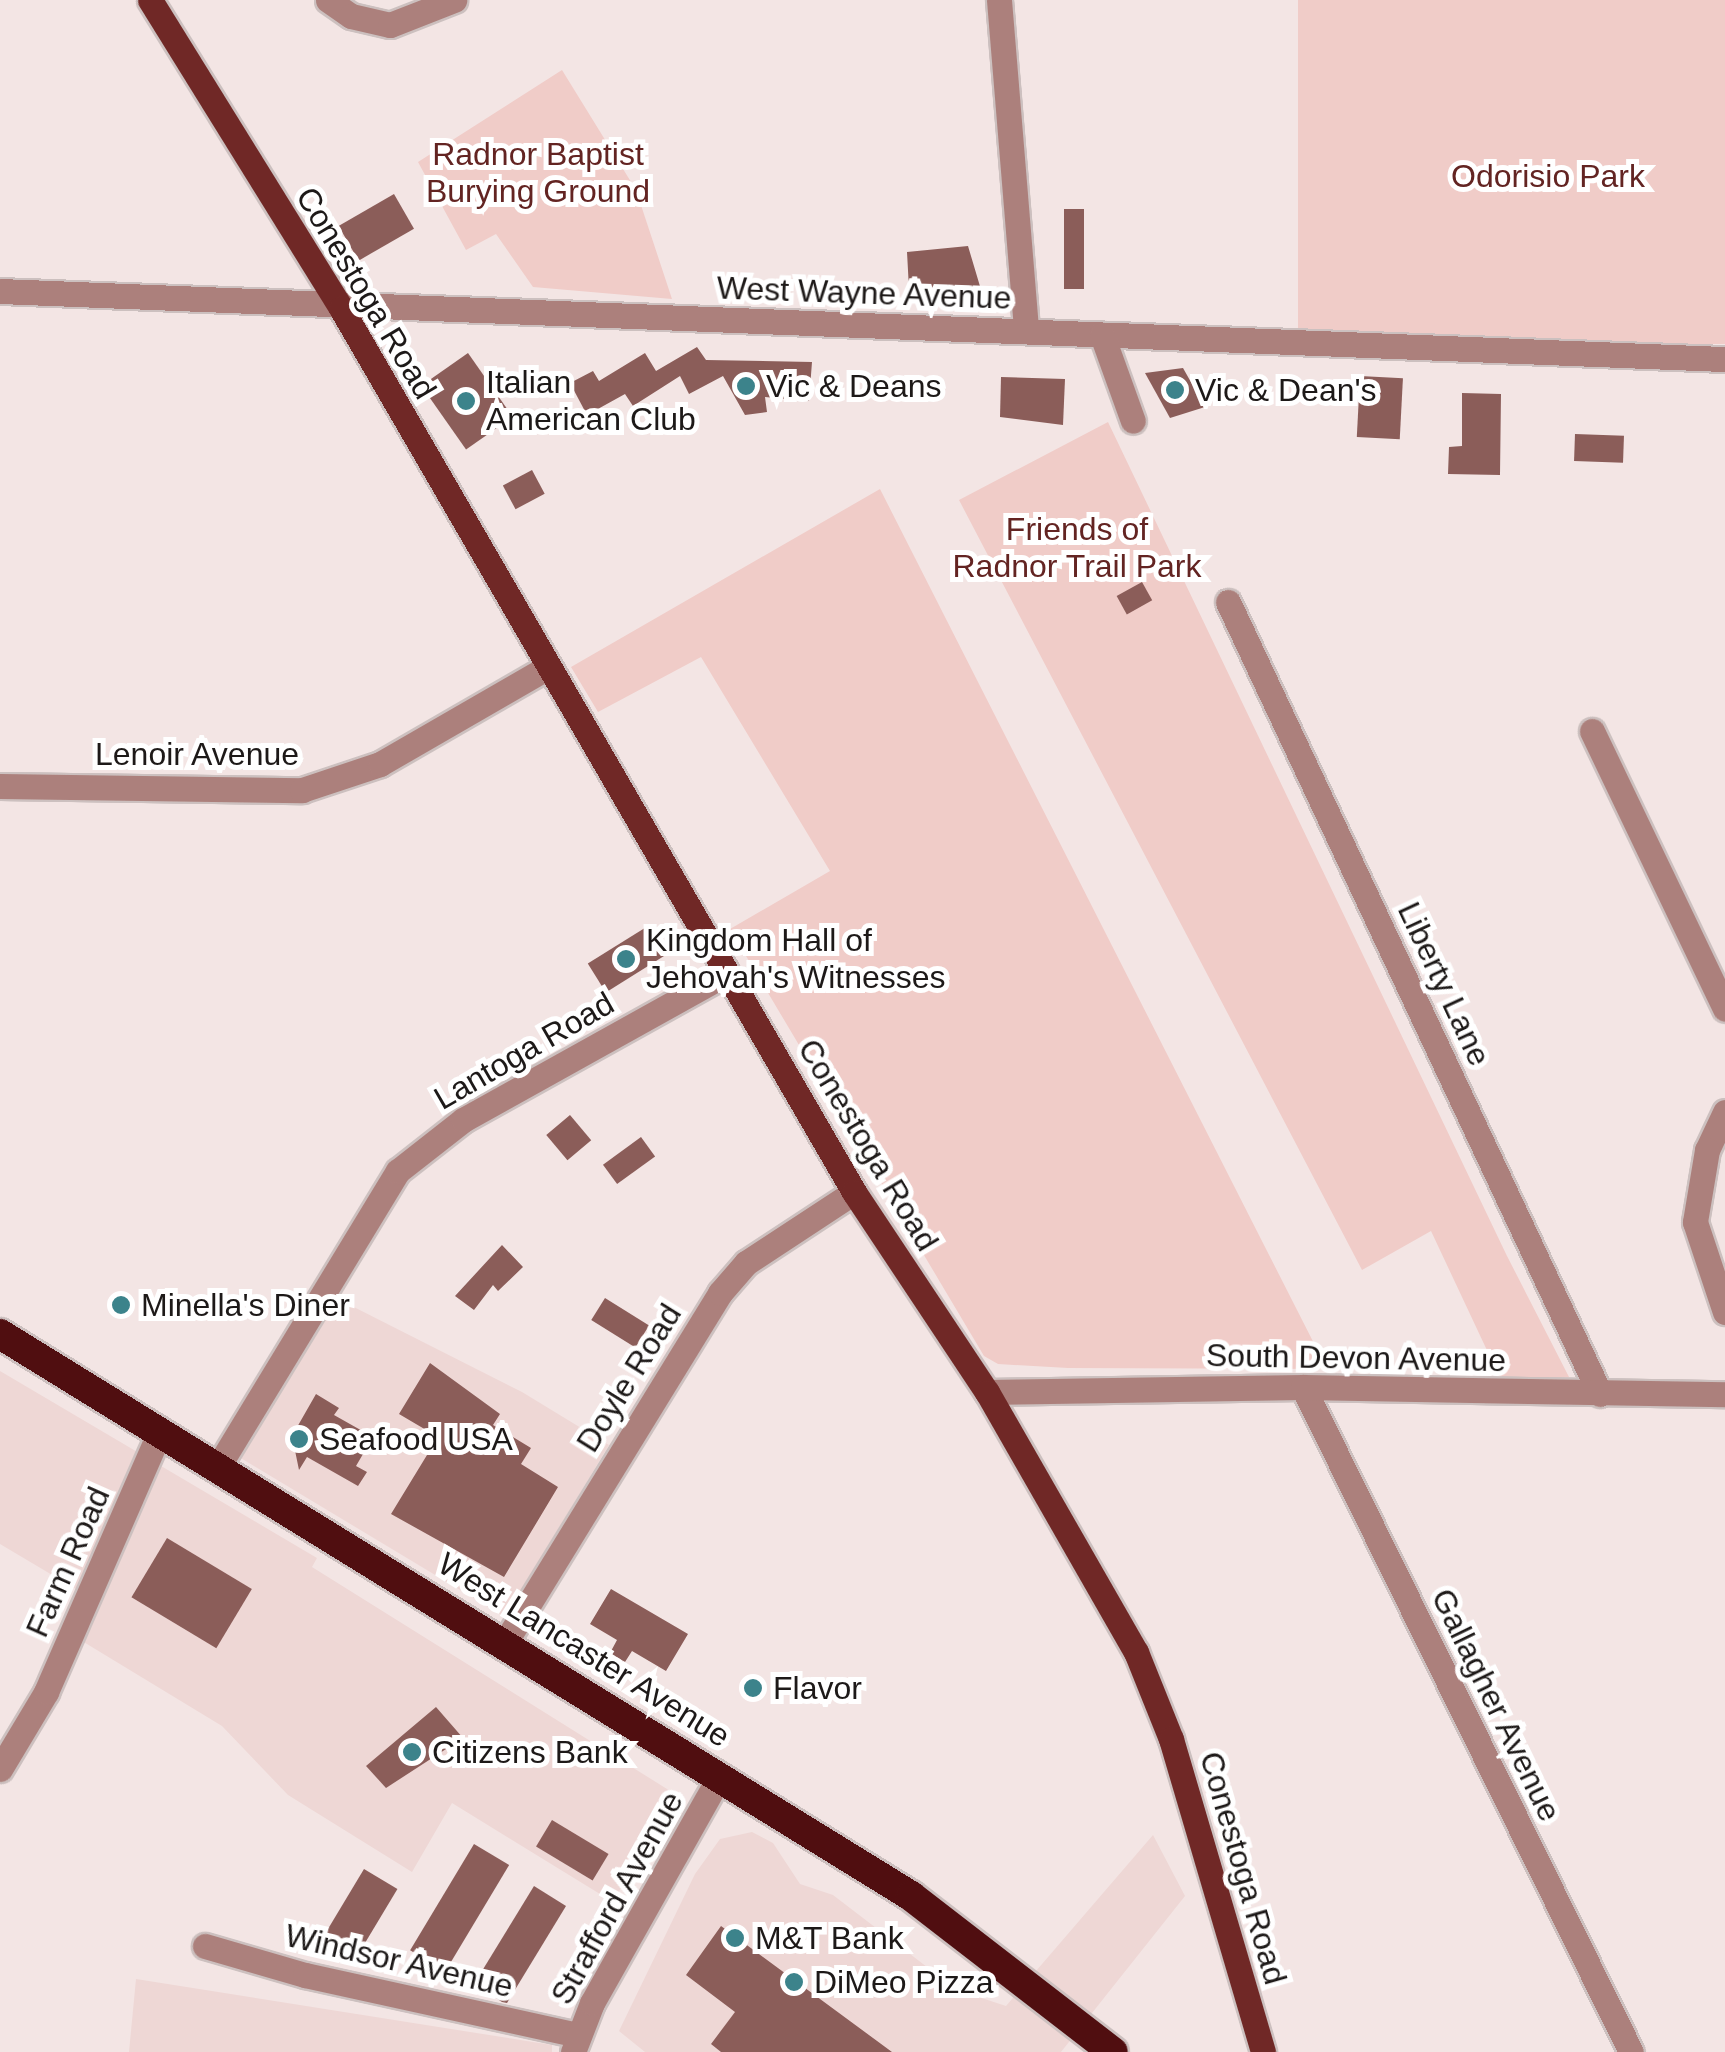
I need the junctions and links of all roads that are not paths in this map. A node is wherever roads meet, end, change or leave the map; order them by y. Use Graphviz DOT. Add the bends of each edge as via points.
graph roads {
  1 [pos="150,0"];
  2 [pos="328,0"];
  3 [pos="454,0"];
  4 [pos="999,0"];
  5 [pos="0,291"];
  6 [pos="341,308"];
  7 [pos="1026,331"];
  8 [pos="1102,334"];
  9 [pos="1725,359"];
  10 [pos="1133,420"];
  11 [pos="1228,602"];
  12 [pos="546,668"];
  13 [pos="1592,731"];
  14 [pos="0,786"];
  15 [pos="727,973"];
  16 [pos="1725,1008"];
  17 [pos="1725,1112"];
  18 [pos="854,1192"];
  19 [pos="1725,1312"];
  20 [pos="0,1334"];
  21 [pos="1303,1387"];
  22 [pos="987,1392"];
  23 [pos="1600,1394"];
  24 [pos="1725,1394"];
  25 [pos="160,1431"];
  26 [pos="219,1465"];
  27 [pos="506,1641"];
  28 [pos="0,1769"];
  29 [pos="720,1776"];
  30 [pos="205,1946"];
  31 [pos="576,2044"];
  32 [pos="1113,2052"];
  33 [pos="1263,2052"];
  34 [pos="1631,2052"];
  1 -- 6 [label="main road, Conestoga Road"];
  2 -- 3 [label="street" via="351,16 390,26"];
  4 -- 7 [label="street"];
  5 -- 6 [label="street, West Wayne Avenue"];
  6 -- 7 [label="street, West Wayne Avenue"];
  6 -- 12 [label="main road, Conestoga Road"];
  7 -- 8 [label="street, West Wayne Avenue"];
  8 -- 9 [label="street, West Wayne Avenue"];
  8 -- 10 [label="street"];
  11 -- 23 [label="street, Liberty Lane"];
  12 -- 14 [label="street, Lenoir Avenue" via="380,764 302,790"];
  12 -- 15 [label="main road, Conestoga Road"];
  13 -- 16 [label="street"];
  15 -- 18 [label="main road, Conestoga Road"];
  15 -- 26 [label="street, Lantoga Road" via="463,1120 398,1171"];
  17 -- 19 [label="street" via="1707,1150 1695,1222"];
  18 -- 22 [label="main road, Conestoga Road"];
  18 -- 27 [label="street, Doyle Road" via="746,1263 720,1293"];
  20 -- 25 [label="highway, West Lancaster Avenue"];
  21 -- 22 [label="street, South Devon Avenue"];
  21 -- 23 [label="street, South Devon Avenue"];
  21 -- 34 [label="street, Gallagher Avenue"];
  22 -- 33 [label="main road, Conestoga Road" via="1157,1700"];
  23 -- 24 [label="street, South Devon Avenue"];
  25 -- 26 [label="highway, West Lancaster Avenue"];
  25 -- 28 [label="street, Farm Road" via="46,1692"];
  26 -- 27 [label="highway, West Lancaster Avenue"];
  27 -- 29 [label="highway, West Lancaster Avenue"];
  29 -- 31 [label="street, Strafford Avenue"];
  29 -- 32 [label="highway, West Lancaster Avenue" via="911,1896"];
  30 -- 31 [label="street, Windsor Avenue"];
}
